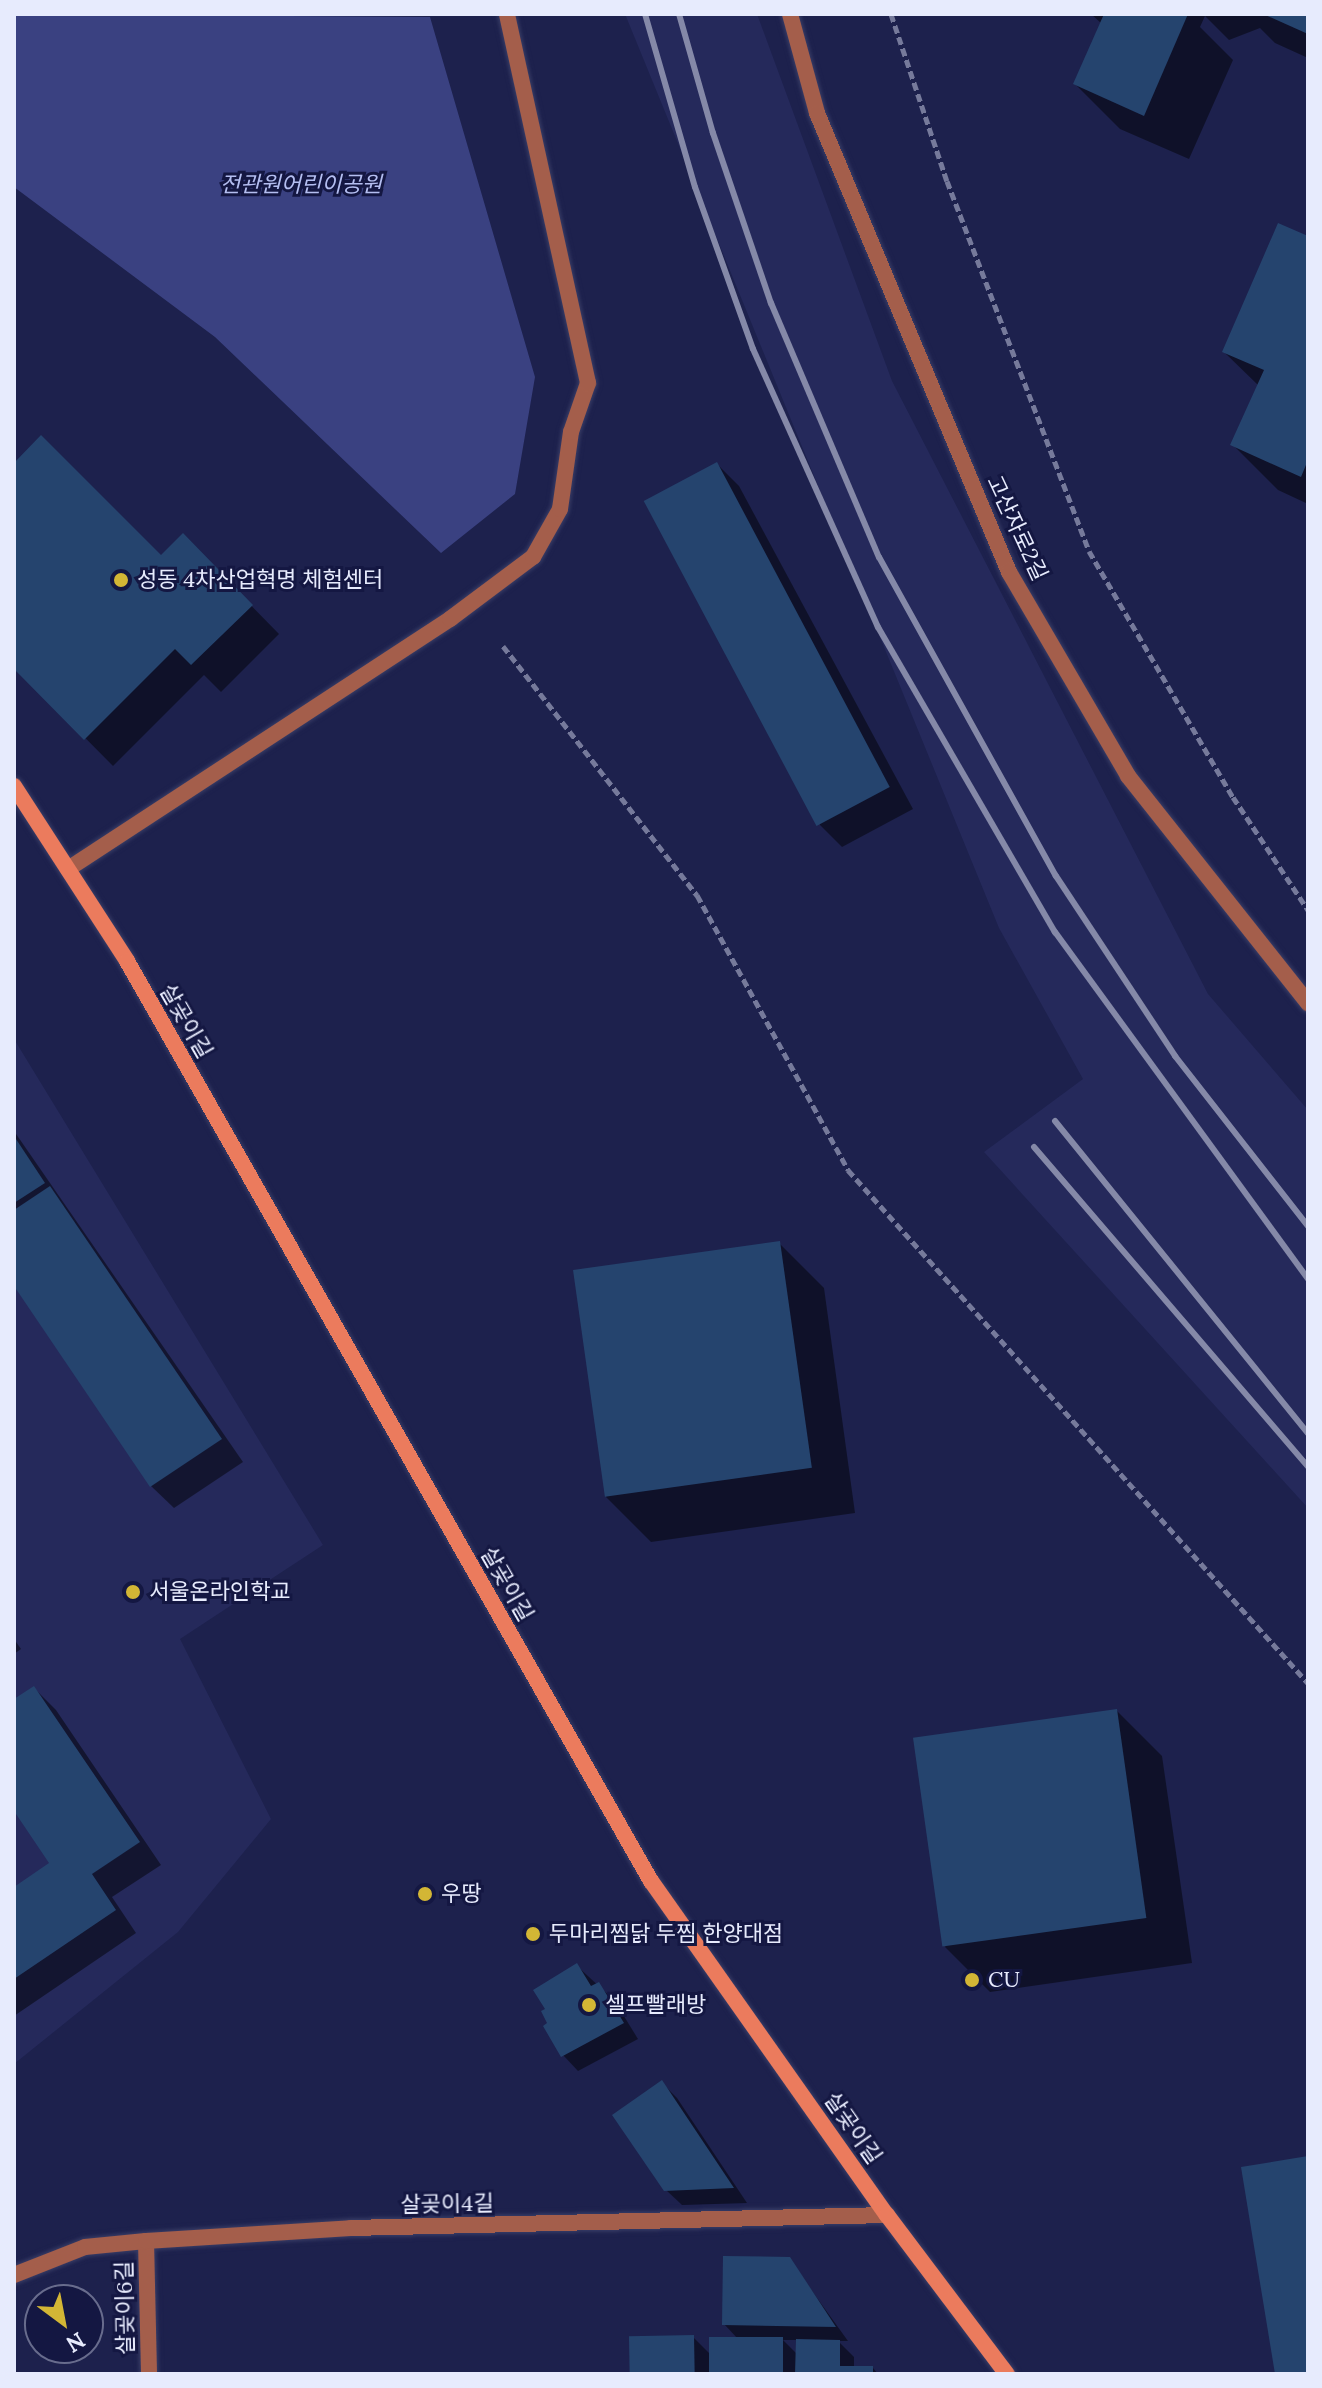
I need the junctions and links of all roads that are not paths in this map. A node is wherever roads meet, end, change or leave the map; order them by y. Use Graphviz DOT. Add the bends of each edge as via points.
graph roads {
  1 [pos="507,14"];
  2 [pos="790,14"];
  3 [pos="14,786"];
  4 [pos="68,869"];
  5 [pos="1308,1003"];
  6 [pos="887,2215"];
  7 [pos="146,2241"];
  8 [pos="14,2275"];
  9 [pos="149,2374"];
  10 [pos="1007,2374"];
  1 -- 4 [label="street" via="588,383 571,432 560,509 533,557 521,566"];
  2 -- 5 [label="street, 고산자로2길" via="817,113 1009,572 1128,776"];
  3 -- 4 [label="main road, 살곶이길"];
  4 -- 6 [label="main road, 살곶이길" via="127,961 651,1881"];
  6 -- 7 [label="street, 살곶이4길" via="351,2228"];
  6 -- 10 [label="main road, 살곶이길"];
  7 -- 8 [label="street, 살곶이4길" via="85,2247"];
  7 -- 9 [label="street, 살곶이6길"];
}
